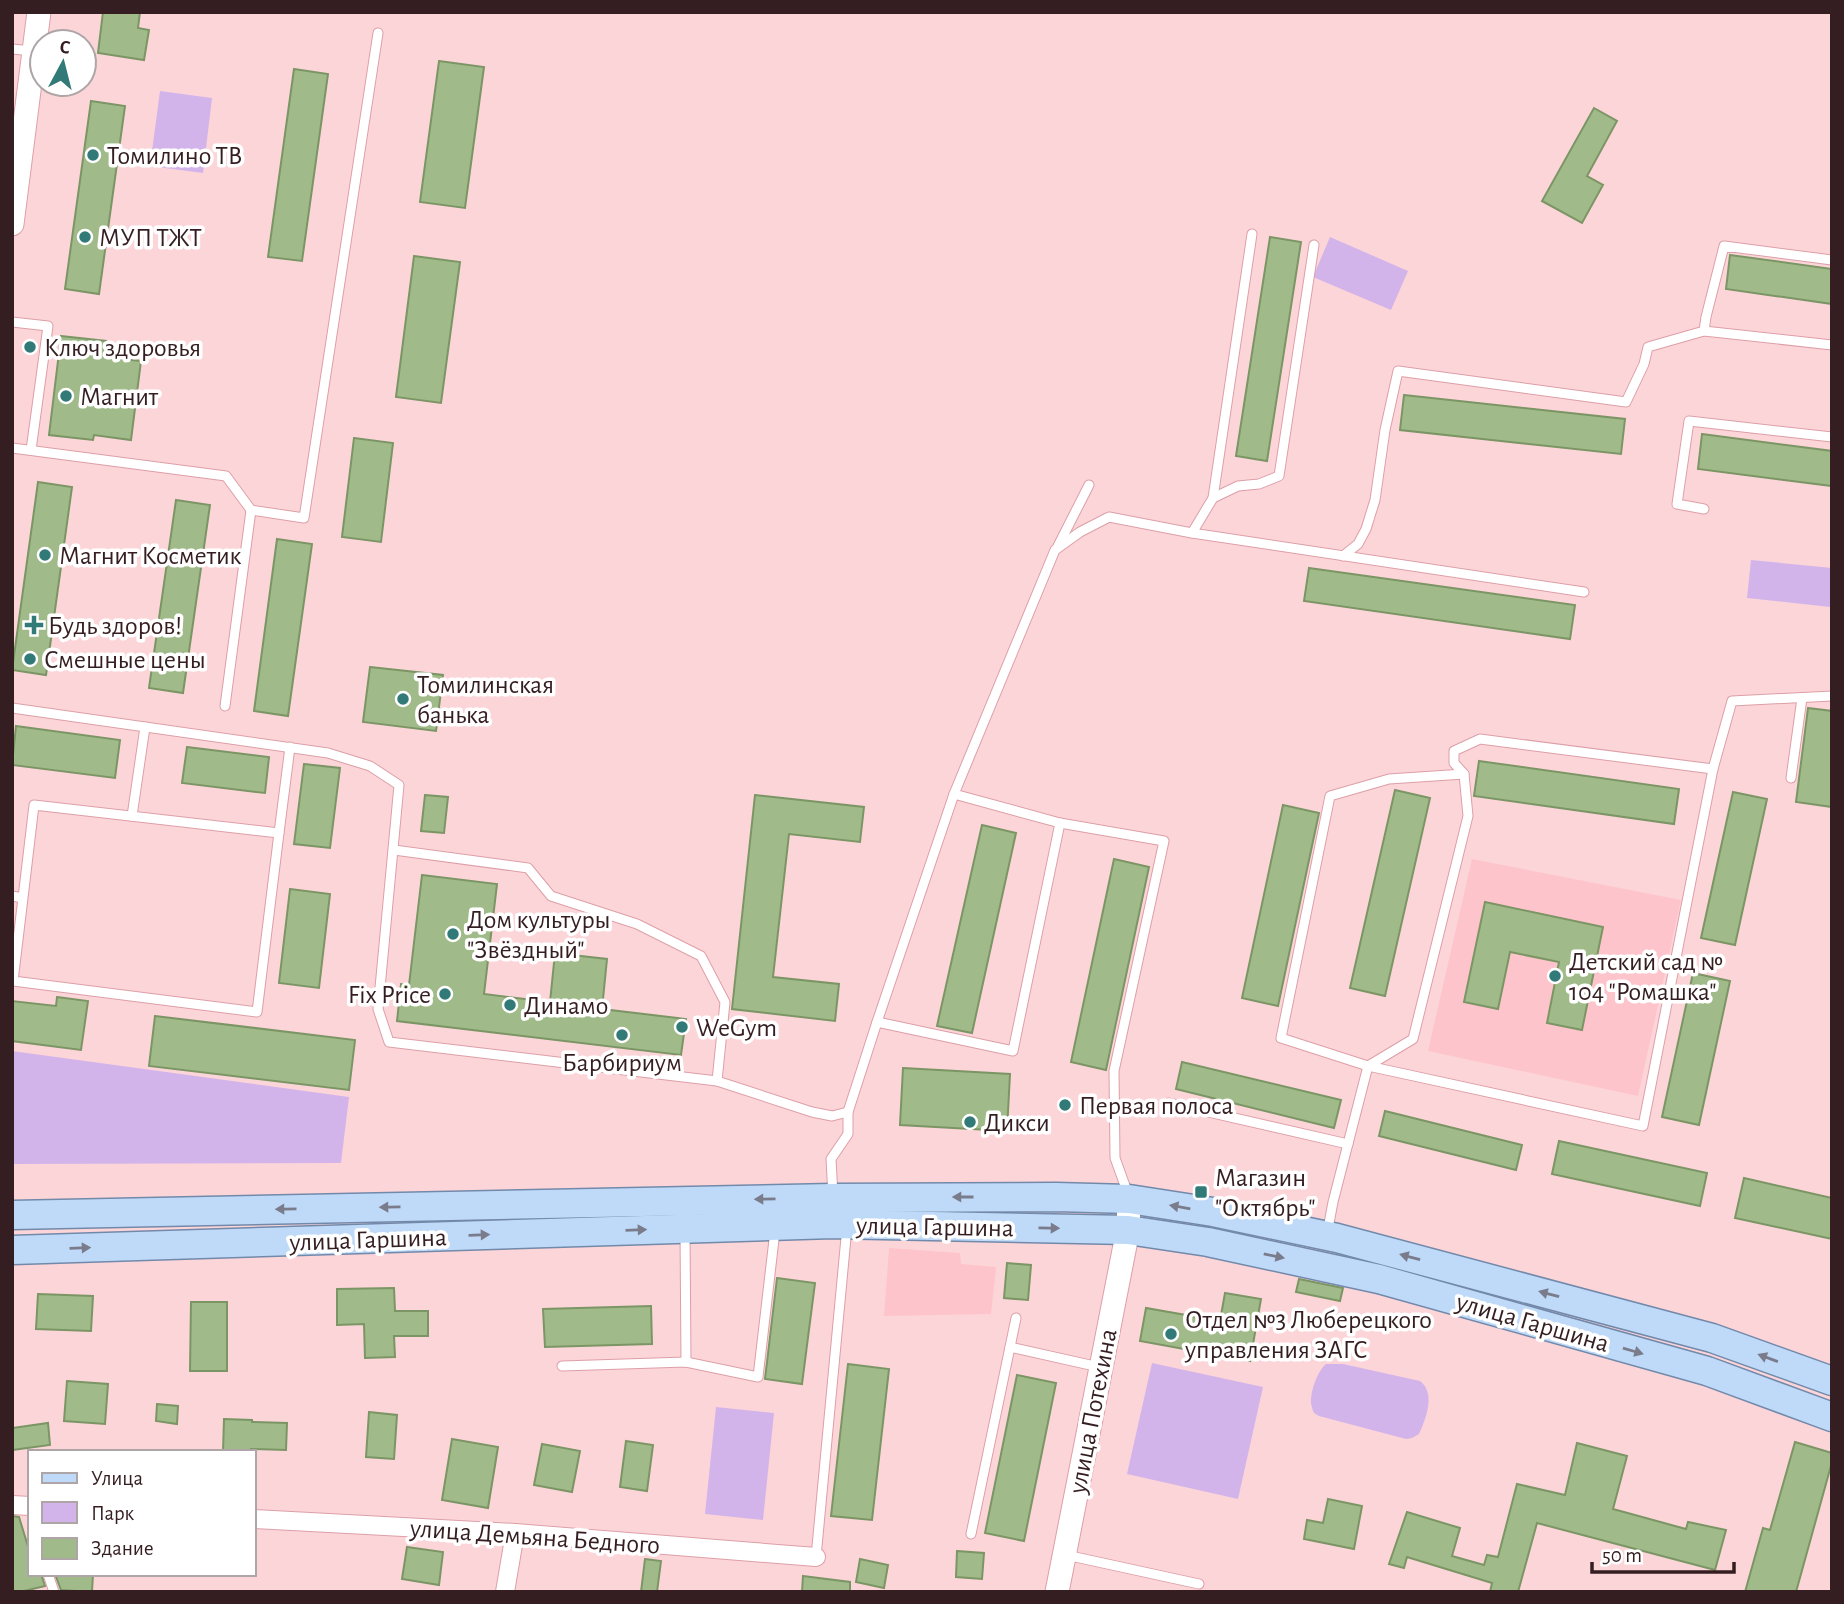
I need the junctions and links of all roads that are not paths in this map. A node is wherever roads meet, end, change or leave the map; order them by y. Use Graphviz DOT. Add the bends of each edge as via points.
graph roads {
  1 [pos="39,12"];
  2 [pos="378,33"];
  3 [pos="23,50"];
  4 [pos="12,225"];
  5 [pos="1252,234"];
  6 [pos="1314,246"];
  7 [pos="1832,260"];
  8 [pos="12,321"];
  9 [pos="1704,331"];
  10 [pos="1832,345"];
  11 [pos="1832,437"];
  12 [pos="12,447"];
  13 [pos="31,450"];
  14 [pos="1089,485"];
  15 [pos="1213,498"];
  16 [pos="1704,509"];
  17 [pos="251,510"];
  18 [pos="1192,533"];
  19 [pos="1055,550"];
  20 [pos="1343,556"];
  21 [pos="1584,592"];
  22 [pos="1832,696"];
  23 [pos="1802,698"];
  24 [pos="225,706"];
  25 [pos="12,708"];
  26 [pos="145,727"];
  27 [pos="290,747"];
  28 [pos="1713,769"];
  29 [pos="1464,774"];
  30 [pos="1791,778"];
  31 [pos="954,794"];
  32 [pos="132,816"];
  33 [pos="1060,823"];
  34 [pos="279,833"];
  35 [pos="394,850"];
  36 [pos="12,896"];
  37 [pos="23,898"];
  38 [pos="877,1022"];
  39 [pos="1368,1066"];
  40 [pos="717,1081"];
  41 [pos="1169,1103"];
  42 [pos="848,1112"];
  43 [pos="1348,1144"];
  44 [pos="833,1198"];
  45 [pos="1129,1199"];
  46 [pos="12,1215"];
  47 [pos="847,1224"];
  48 [pos="776,1226"];
  49 [pos="685,1228"];
  50 [pos="1128,1230"];
  51 [pos="1326,1236"];
  52 [pos="12,1250"];
  53 [pos="1016,1318"];
  54 [pos="1010,1348"];
  55 [pos="686,1362"];
  56 [pos="562,1366"];
  57 [pos="1101,1367"];
  58 [pos="1832,1381"];
  59 [pos="1832,1417"];
  60 [pos="256,1519"];
  61 [pos="515,1533"];
  62 [pos="971,1534"];
  63 [pos="1065,1554"];
  64 [pos="816,1557"];
  65 [pos="1199,1584"];
  66 [pos="505,1592"];
  67 [pos="1057,1592"];
  1 -- 3 [label="street"];
  2 -- 17 [label="lane" via="304,518"];
  3 -- 4 [label="street"];
  5 -- 15 [label="lane"];
  6 -- 15 [label="lane" via="1279,476"];
  7 -- 9 [label="lane" via="1724,246"];
  8 -- 13 [label="lane" via="48,326"];
  9 -- 10 [label="lane"];
  9 -- 20 [label="lane" via="1648,347 1626,402 1398,371 1375,499 1358,544"];
  11 -- 16 [label="lane" via="1689,421 1677,504"];
  12 -- 13 [label="lane"];
  13 -- 17 [label="lane" via="226,476"];
  14 -- 19 [label="lane"];
  15 -- 18 [label="lane"];
  17 -- 24 [label="lane"];
  18 -- 19 [label="lane" via="1110,517"];
  18 -- 20 [label="lane"];
  19 -- 31 [label="lane"];
  20 -- 21 [label="lane"];
  22 -- 23 [label="lane"];
  23 -- 28 [label="lane" via="1732,702"];
  23 -- 30 [label="lane"];
  25 -- 26 [label="lane"];
  26 -- 27 [label="lane"];
  26 -- 32 [label="lane"];
  27 -- 34 [label="lane"];
  27 -- 35 [label="lane" via="328,752 370,766 399,785"];
  28 -- 29 [label="lane" via="1479,738 1454,751 1454,763"];
  28 -- 39 [label="lane" via="1643,1126"];
  29 -- 39 [label="lane" via="1468,816 1413,1039"];
  29 -- 39 [label="lane" via="1389,779 1330,796 1282,1038"];
  31 -- 33 [label="lane"];
  31 -- 38 [label="lane"];
  32 -- 34 [label="lane"];
  32 -- 37 [label="lane" via="34,805"];
  33 -- 38 [label="lane" via="1013,1051"];
  33 -- 45 [label="lane" via="1164,841 1114,1071 1115,1158"];
  34 -- 37 [label="lane" via="257,1012 13,981"];
  35 -- 40 [label="lane" via="528,869 551,896 637,924 701,956 725,1002"];
  35 -- 40 [label="lane" via="378,1009 389,1042"];
  36 -- 37 [label="lane"];
  38 -- 42 [label="lane"];
  39 -- 43 [label="lane"];
  40 -- 42 [label="lane" via="812,1112 832,1116"];
  41 -- 43 [label="lane"];
  42 -- 44 [label="lane" via="848,1134 831,1159"];
  43 -- 51 [label="lane"];
  45 -- 44 [label="main road, улица Гаршина, one-way"];
  44 -- 46 [label="main road, улица Гаршина, one-way"];
  45 -- 50 [label="street, улица Потехина"];
  51 -- 45 [label="main road, улица Гаршина, one-way"];
  47 -- 48 [label="main road, улица Гаршина"];
  47 -- 50 [label="main road, улица Гаршина, one-way"];
  47 -- 64 [label="lane"];
  48 -- 49 [label="main road, улица Гаршина"];
  48 -- 55 [label="lane" via="758,1377"];
  52 -- 49 [label="main road, улица Гаршина, one-way"];
  49 -- 55 [label="lane"];
  50 -- 57 [label="street, улица Потехина"];
  50 -- 59 [label="main road, улица Гаршина, one-way" via="1208,1242 1379,1279 1707,1371"];
  58 -- 51 [label="main road, улица Гаршина, one-way" via="1712,1338"];
  53 -- 54 [label="lane"];
  54 -- 57 [label="lane"];
  54 -- 62 [label="lane"];
  55 -- 56 [label="lane"];
  57 -- 63 [label="street, улица Потехина"];
  60 -- 61 [label="street, улица Демьяна Бедного"];
  61 -- 64 [label="street, улица Демьяна Бедного"];
  61 -- 66 [label="street"];
  63 -- 65 [label="lane"];
  63 -- 67 [label="street, улица Потехина"];
}
